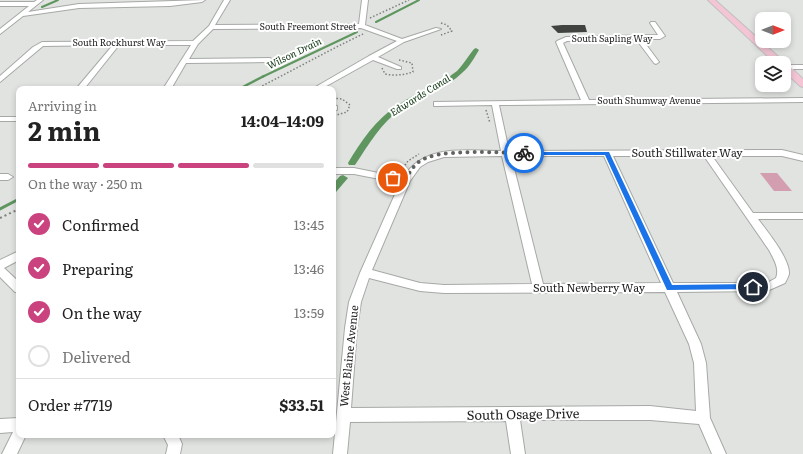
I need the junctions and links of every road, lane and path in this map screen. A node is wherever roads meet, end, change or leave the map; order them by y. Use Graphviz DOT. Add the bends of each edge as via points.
graph roads {
  1 [pos="40,0"];
  2 [pos="111,0"];
  3 [pos="202,0"];
  4 [pos="227,0"];
  5 [pos="365,0"];
  6 [pos="409,0"];
  7 [pos="711,0"];
  8 [pos="0,4"];
  9 [pos="34,4"];
  10 [pos="106,5"];
  11 [pos="22,15"];
  12 [pos="363,18"];
  13 [pos="653,23"];
  14 [pos="362,26"];
  15 [pos="211,27"];
  16 [pos="371,29"];
  17 [pos="438,29"];
  18 [pos="0,32"];
  19 [pos="640,39"];
  20 [pos="402,41"];
  21 [pos="118,43"];
  22 [pos="195,43"];
  23 [pos="773,56"];
  24 [pos="371,57"];
  25 [pos="270,60"];
  26 [pos="185,61"];
  27 [pos="656,62"];
  28 [pos="791,67"];
  29 [pos="803,67"];
  30 [pos="399,68"];
  31 [pos="791,69"];
  32 [pos="803,72"];
  33 [pos="791,73"];
  34 [pos="1,78"];
  35 [pos="803,84"];
  36 [pos="82,86"];
  37 [pos="170,86"];
  38 [pos="262,86"];
  39 [pos="321,86"];
  40 [pos="803,100"];
  41 [pos="495,102"];
  42 [pos="586,102"];
  43 [pos="437,104"];
  44 [pos="482,104"];
  45 [pos="0,119"];
  46 [pos="16,119"];
  47 [pos="491,125"];
  48 [pos="506,153"];
  49 [pos="607,153"];
  50 [pos="706,153"];
  51 [pos="424,156"];
  52 [pos="803,158"];
  53 [pos="336,171"];
  54 [pos="403,176"];
  55 [pos="16,210"];
  56 [pos="750,216"];
  57 [pos="803,216"];
  58 [pos="0,218"];
  59 [pos="16,257"];
  60 [pos="0,265"];
  61 [pos="0,270"];
  62 [pos="365,273"];
  63 [pos="16,286"];
  64 [pos="669,288"];
  65 [pos="539,289"];
  66 [pos="512,414"];
  67 [pos="343,415"];
  68 [pos="703,418"];
  69 [pos="16,425"];
  70 [pos="0,426"];
  71 [pos="17,438"];
  72 [pos="9,454"];
  73 [pos="340,454"];
  74 [pos="518,454"];
  75 [pos="718,454"];
  1 -- 9 [label="street"];
  2 -- 10 [label="street"];
  3 -- 10 [label="street" via="170,4"];
  4 -- 15 [label="street"];
  5 -- 12 [label="street"];
  6 -- 12 [label="path" via="376,16"];
  7 -- 23 [label="main road"];
  8 -- 9 [label="street"];
  9 -- 11 [label="street"];
  10 -- 11 [label="street" via="65,7"];
  11 -- 18 [label="street"];
  12 -- 14 [label="street"];
  13 -- 19 [label="street, South Sapling Way" via="662,36"];
  14 -- 15 [label="street, South Freemont Street"];
  14 -- 16 [label="street, South Freemont Street"];
  15 -- 22 [label="street"];
  16 -- 20 [label="street, South Freemont Street"];
  16 -- 38 [label="path"];
  17 -- 20 [label="street"];
  19 -- 27 [label="street"];
  19 -- 42 [label="street, South Sapling Way" via="566,39 559,42"];
  20 -- 24 [label="street"];
  21 -- 22 [label="street, South Rockhurst Way"];
  21 -- 34 [label="street, South Rockhurst Way" via="42,44 34,48"];
  21 -- 36 [label="street"];
  22 -- 26 [label="street"];
  24 -- 30 [label="street"];
  24 -- 39 [label="street"];
  25 -- 26 [label="street"];
  26 -- 37 [label="street"];
  28 -- 29 [label="street"];
  31 -- 32 [label="street"];
  33 -- 35 [label="main road"];
  40 -- 42 [label="street, South Shumway Avenue"];
  41 -- 42 [label="street, South Shumway Avenue"];
  41 -- 44 [label="street, South Shumway Avenue"];
  41 -- 48 [label="street"];
  43 -- 44 [label="street, South Shumway Avenue"];
  44 -- 47 [label="path"];
  45 -- 46 [label="street"];
  48 -- 49 [label="street, South Stillwater Way"];
  48 -- 51 [label="street, South Stillwater Way"];
  48 -- 65 [label="street"];
  49 -- 50 [label="street, South Stillwater Way"];
  49 -- 64 [label="street"];
  50 -- 52 [label="street, South Stillwater Way" via="782,153"];
  50 -- 56 [label="street"];
  51 -- 54 [label="street, West Blaine Avenue"];
  51 -- 54 [label="path" via="411,159 404,166"];
  53 -- 54 [label="street"];
  54 -- 62 [label="street, West Blaine Avenue"];
  55 -- 58 [label="path"];
  56 -- 57 [label="street"];
  56 -- 64 [label="street, South Newberry Way" via="780,259 784,270 782,279 767,287"];
  59 -- 60 [label="street"];
  61 -- 63 [label="street"];
  62 -- 65 [label="street, South Newberry Way" via="420,287"];
  62 -- 67 [label="street, West Blaine Avenue" via="355,302 350,328"];
  64 -- 65 [label="street, South Newberry Way"];
  64 -- 68 [label="street" via="695,344 700,363"];
  66 -- 67 [label="street, South Osage Drive"];
  66 -- 68 [label="street, South Osage Drive" via="650,413"];
  66 -- 74 [label="street"];
  67 -- 73 [label="street, West Blaine Avenue"];
  68 -- 75 [label="street"];
  69 -- 70 [label="street"];
  71 -- 72 [label="street"];
}
